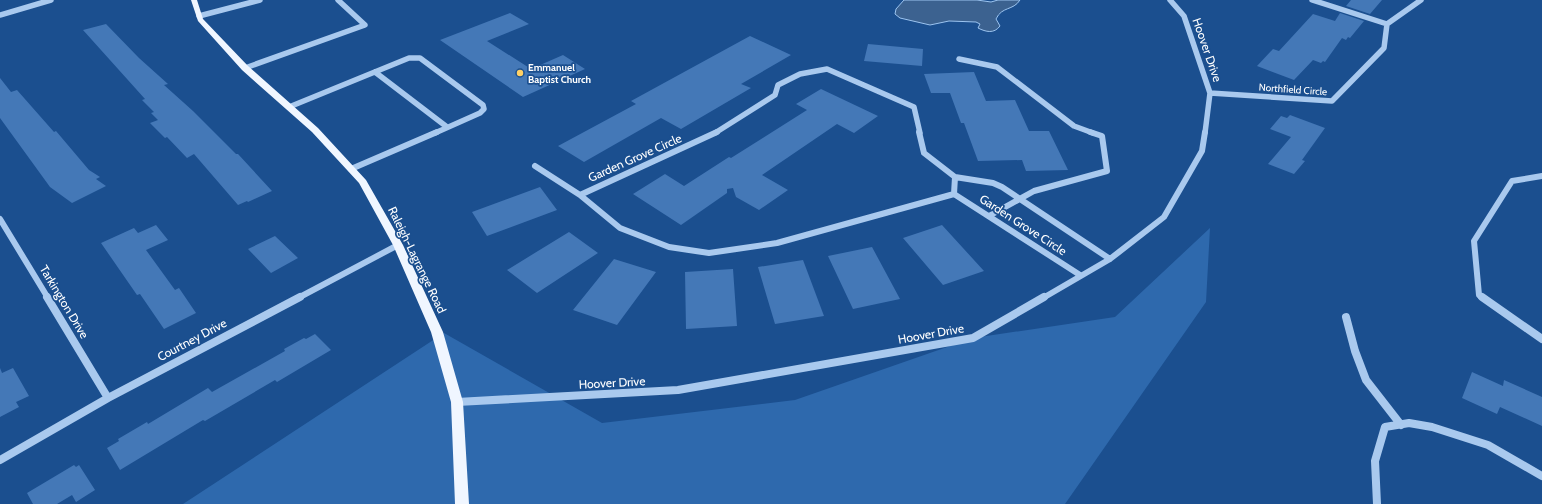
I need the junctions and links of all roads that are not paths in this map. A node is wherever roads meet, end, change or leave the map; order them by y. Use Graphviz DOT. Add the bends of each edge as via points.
graph roads {
  1 [pos="51,0"];
  2 [pos="194,0"];
  3 [pos="260,0"];
  4 [pos="338,0"];
  5 [pos="1170,0"];
  6 [pos="1312,0"];
  7 [pos="1421,0"];
  8 [pos="0,15"];
  9 [pos="199,16"];
  10 [pos="1387,24"];
  11 [pos="959,59"];
  12 [pos="245,68"];
  13 [pos="375,72"];
  14 [pos="1210,93"];
  15 [pos="289,107"];
  16 [pos="447,127"];
  17 [pos="535,166"];
  18 [pos="351,169"];
  19 [pos="1542,176"];
  20 [pos="955,177"];
  21 [pos="954,194"];
  22 [pos="580,195"];
  23 [pos="1021,198"];
  24 [pos="989,216"];
  25 [pos="0,219"];
  26 [pos="398,245"];
  27 [pos="1110,259"];
  28 [pos="1080,275"];
  29 [pos="1346,317"];
  30 [pos="1542,339"];
  31 [pos="108,398"];
  32 [pos="457,402"];
  33 [pos="1401,425"];
  34 [pos="0,460"];
  35 [pos="1542,476"];
  36 [pos="462,504"];
  37 [pos="1376,504"];
  1 -- 8 [label="street"];
  2 -- 9 [label="main road, Raleigh-Lagrange Road"];
  3 -- 9 [label="street"];
  4 -- 12 [label="street" via="365,25"];
  5 -- 14 [label="street, Hoover Drive" via="1184,16"];
  6 -- 10 [label="street"];
  7 -- 10 [label="street"];
  9 -- 12 [label="main road, Raleigh-Lagrange Road"];
  10 -- 14 [label="street, Northfield Circle" via="1384,48 1332,101"];
  11 -- 23 [label="street" via="997,67 1074,126 1102,136 1106,171 1034,191"];
  12 -- 15 [label="main road, Raleigh-Lagrange Road"];
  13 -- 15 [label="street"];
  13 -- 16 [label="street"];
  13 -- 16 [label="street" via="409,58 420,58 483,105 484,109 480,113"];
  14 -- 27 [label="street, Hoover Drive" via="1202,151 1164,217"];
  15 -- 18 [label="main road, Raleigh-Lagrange Road" via="315,130"];
  16 -- 18 [label="street"];
  17 -- 22 [label="street"];
  18 -- 26 [label="main road, Raleigh-Lagrange Road" via="363,182"];
  19 -- 30 [label="street" via="1512,181 1474,241 1479,295"];
  20 -- 21 [label="street"];
  20 -- 22 [label="street, Garden Grove Circle" via="924,153 914,106 827,69 800,74 778,85 775,95 710,136"];
  20 -- 23 [label="street" via="993,183"];
  21 -- 22 [label="street, Garden Grove Circle" via="777,243 709,253 669,247 620,228"];
  21 -- 24 [label="street, Garden Grove Circle"];
  23 -- 24 [label="street"];
  23 -- 27 [label="street"];
  24 -- 28 [label="street, Garden Grove Circle"];
  25 -- 31 [label="street, Tarkington Drive"];
  26 -- 31 [label="street, Courtney Drive"];
  26 -- 32 [label="main road, Raleigh-Lagrange Road" via="437,332"];
  27 -- 28 [label="street, Hoover Drive"];
  28 -- 32 [label="street, Hoover Drive" via="973,338 678,390"];
  29 -- 33 [label="street" via="1366,380"];
  31 -- 34 [label="street, Courtney Drive"];
  32 -- 36 [label="main road, Raleigh-Lagrange Road"];
  33 -- 35 [label="street" via="1409,423 1432,427 1488,445"];
  33 -- 37 [label="street" via="1386,427 1374,461"];
}
